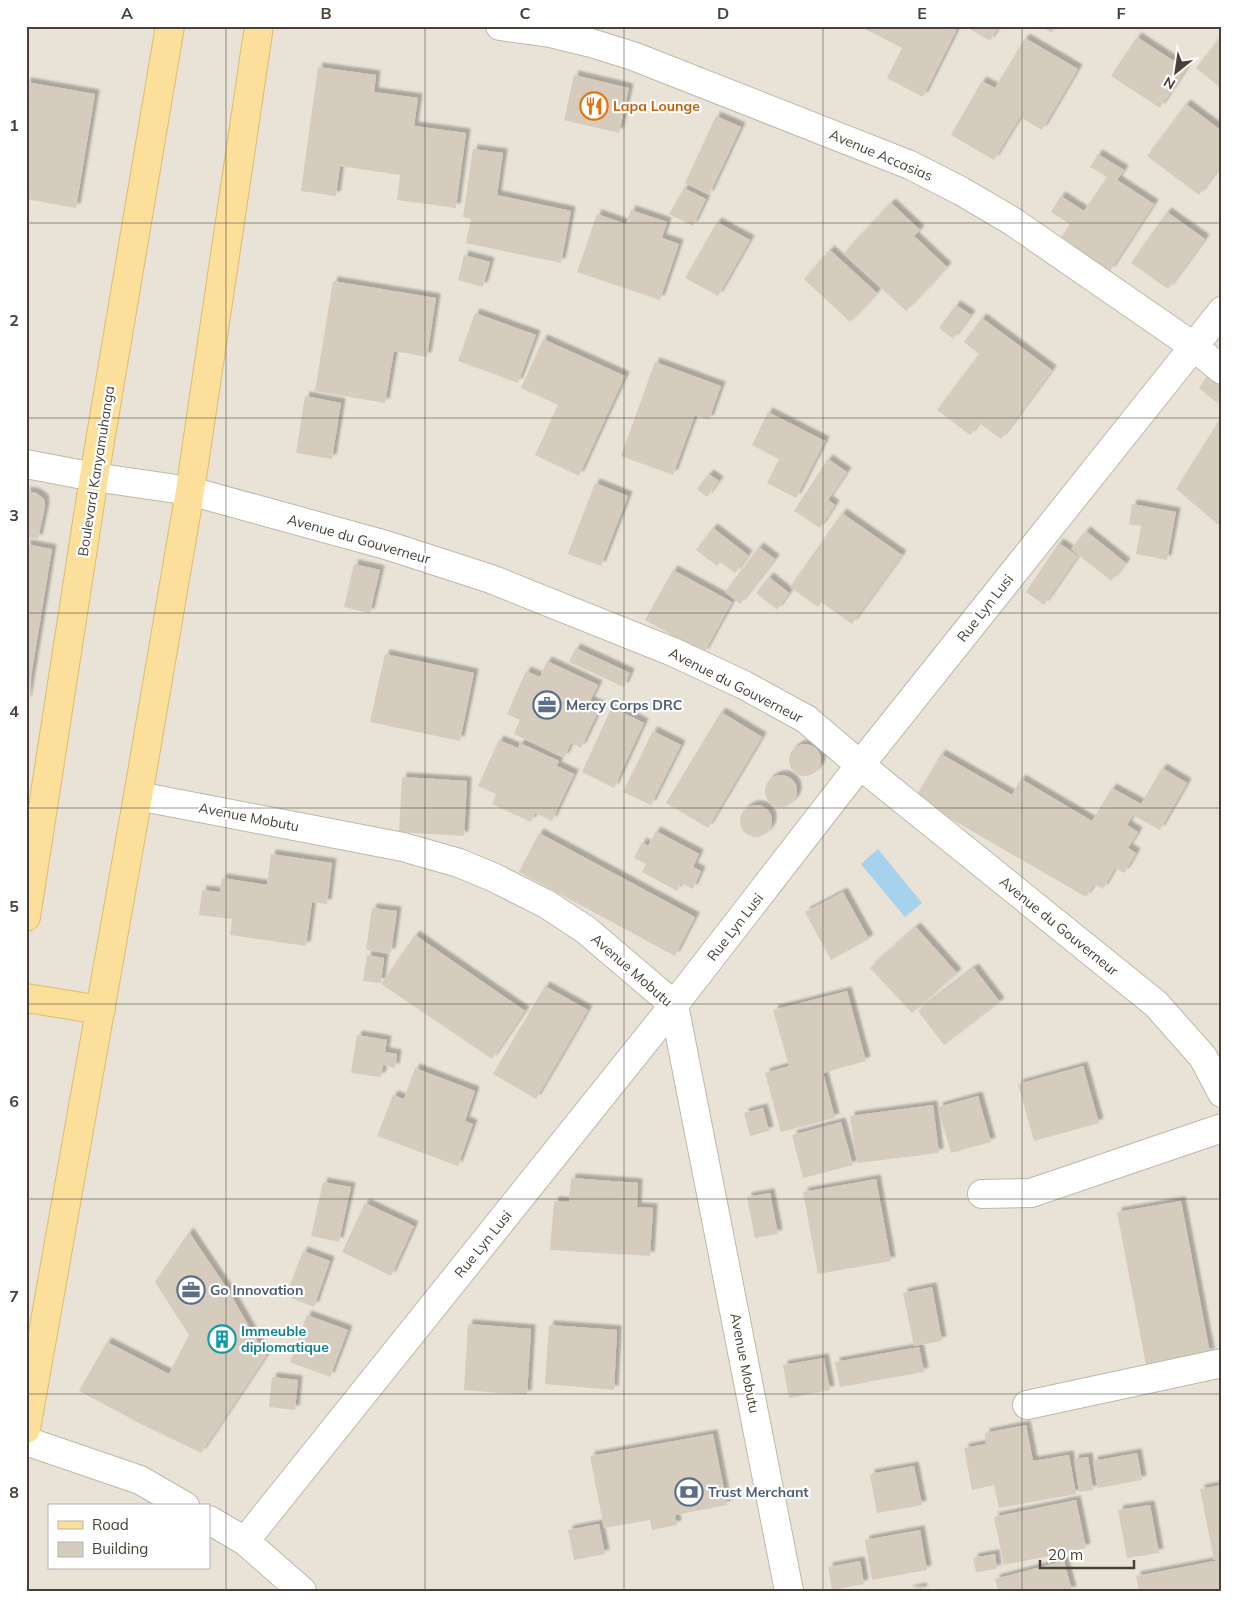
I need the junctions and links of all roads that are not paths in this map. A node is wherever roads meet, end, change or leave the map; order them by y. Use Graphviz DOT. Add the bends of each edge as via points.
graph roads {
  1 [pos="170,26"];
  2 [pos="259,26"];
  3 [pos="500,26"];
  4 [pos="1222,311"];
  5 [pos="1193,346"];
  6 [pos="1222,370"];
  7 [pos="26,464"];
  8 [pos="94,477"];
  9 [pos="190,491"];
  10 [pos="860,765"];
  11 [pos="138,796"];
  12 [pos="26,917"];
  13 [pos="26,998"];
  14 [pos="674,1005"];
  15 [pos="101,1010"];
  16 [pos="1222,1093"];
  17 [pos="1222,1128"];
  18 [pos="982,1194"];
  19 [pos="1222,1363"];
  20 [pos="1028,1405"];
  21 [pos="26,1428"];
  22 [pos="26,1441"];
  23 [pos="182,1504"];
  24 [pos="210,1521"];
  25 [pos="245,1541"];
  26 [pos="302,1591"];
  27 [pos="789,1591"];
  1 -- 8 [label="main road, Boulevard Kanyamuhanga"];
  2 -- 9 [label="main road"];
  3 -- 5 [label="street, Avenue Accasias" via="591,43 633,56 910,165 1012,221"];
  4 -- 5 [label="street, Rue Lyn Lusi"];
  5 -- 6 [label="street, Avenue Accasias"];
  5 -- 10 [label="street, Rue Lyn Lusi"];
  7 -- 8 [label="street, Avenue du Gouverneur"];
  8 -- 9 [label="street, Avenue du Gouverneur"];
  8 -- 12 [label="main road, Boulevard Kanyamuhanga"];
  9 -- 10 [label="street, Avenue du Gouverneur" via="386,545 492,579 673,652 806,719"];
  9 -- 11 [label="main road"];
  10 -- 14 [label="street, Rue Lyn Lusi"];
  10 -- 16 [label="street, Avenue du Gouverneur" via="1156,1004 1203,1057"];
  11 -- 14 [label="street, Avenue Mobutu" via="403,847 458,863 548,905 586,930"];
  11 -- 15 [label="main road"];
  13 -- 15 [label="main road"];
  14 -- 25 [label="street, Rue Lyn Lusi"];
  14 -- 27 [label="street, Avenue Mobutu"];
  15 -- 21 [label="main road"];
  17 -- 18 [label="street" via="1032,1193"];
  19 -- 20 [label="street"];
  22 -- 23 [label="street" via="140,1480"];
  24 -- 25 [label="street"];
  25 -- 26 [label="street"];
}
